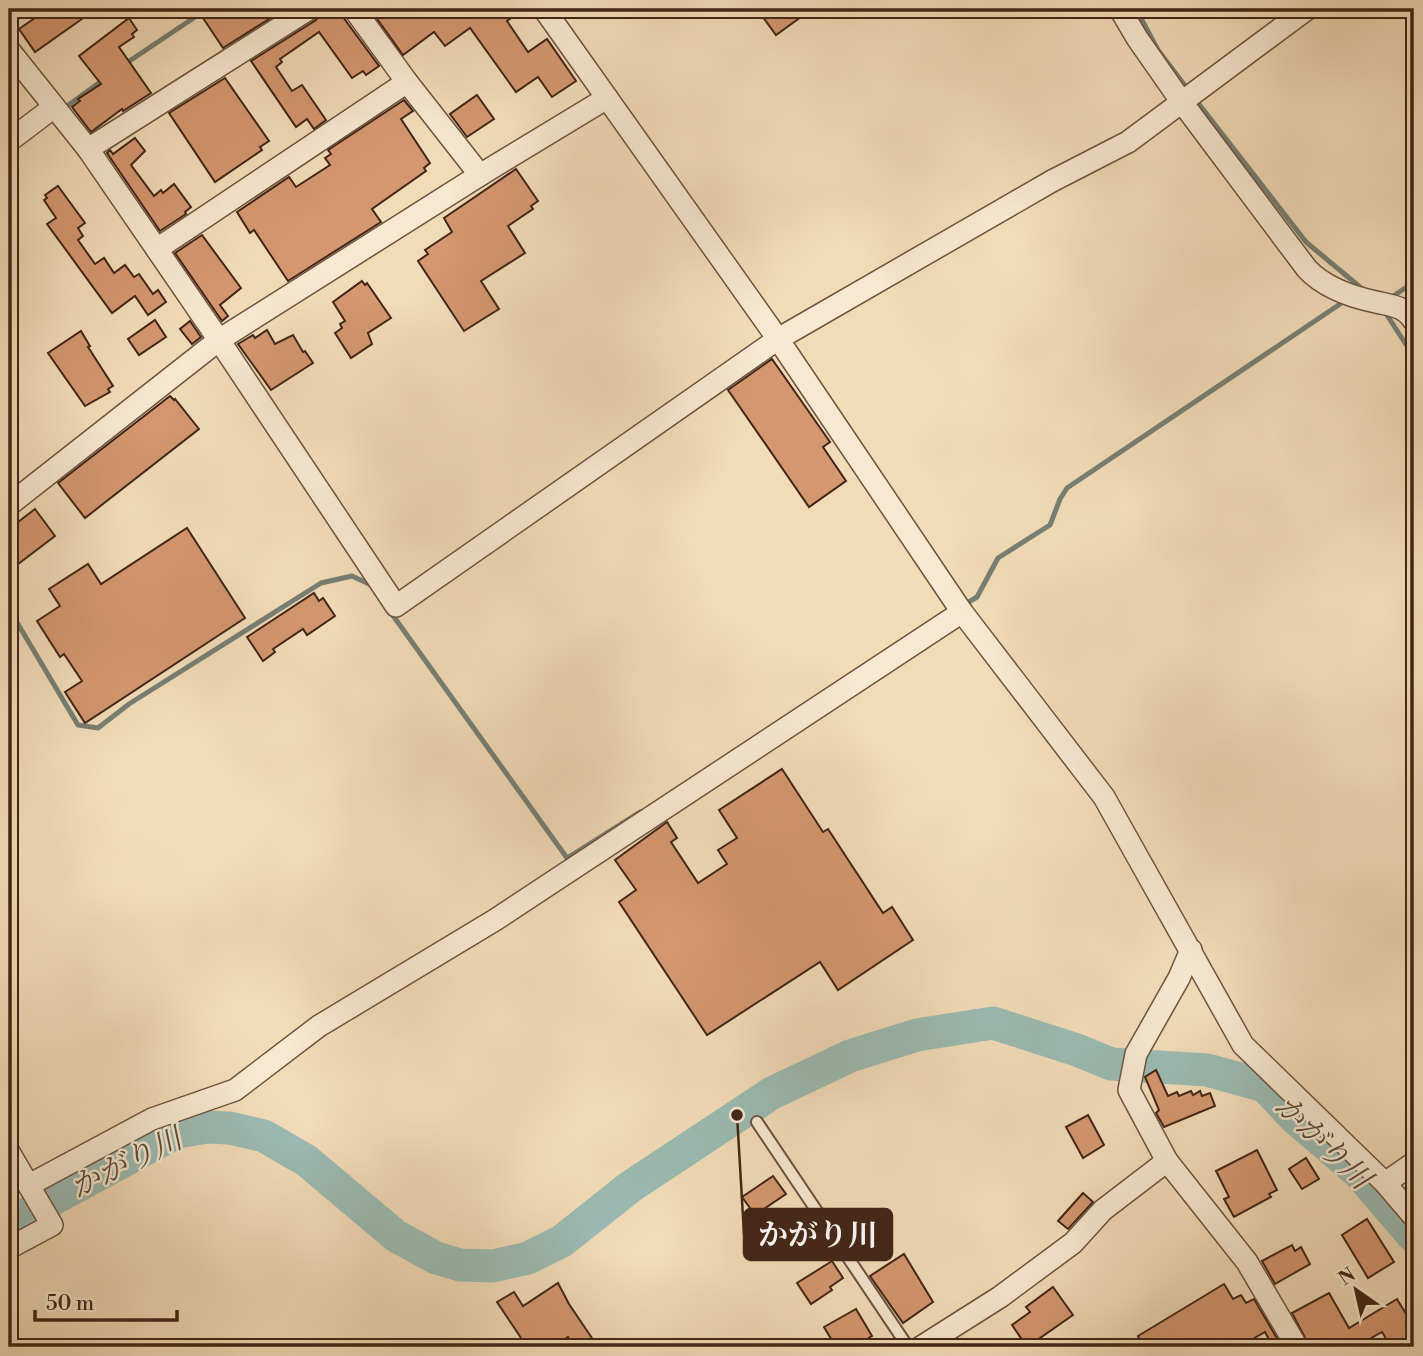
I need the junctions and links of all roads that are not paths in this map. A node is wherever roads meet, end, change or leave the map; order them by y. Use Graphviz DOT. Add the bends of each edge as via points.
graph roads {
  1 [pos="309,9"];
  2 [pos="354,9"];
  3 [pos="544,9"];
  4 [pos="1119,9"];
  5 [pos="1307,9"];
  6 [pos="9,50"];
  7 [pos="407,82"];
  8 [pos="607,97"];
  9 [pos="1181,101"];
  10 [pos="54,107"];
  11 [pos="9,141"];
  12 [pos="88,149"];
  13 [pos="480,175"];
  14 [pos="157,249"];
  15 [pos="1414,321"];
  16 [pos="778,339"];
  17 [pos="219,340"];
  18 [pos="9,505"];
  19 [pos="962,612"];
  20 [pos="1191,950"];
  21 [pos="757,1122"];
  22 [pos="9,1152"];
  23 [pos="1167,1161"];
  24 [pos="1414,1163"];
  25 [pos="1385,1183"];
  26 [pos="29,1185"];
  27 [pos="1414,1217"];
  28 [pos="9,1248"];
  29 [pos="906,1347"];
  30 [pos="921,1347"];
  31 [pos="1297,1347"];
  1 -- 12 [label="street"];
  2 -- 7 [label="street"];
  3 -- 8 [label="street"];
  4 -- 9 [label="street"];
  5 -- 9 [label="street"];
  6 -- 10 [label="street"];
  7 -- 13 [label="street"];
  7 -- 14 [label="street"];
  8 -- 13 [label="street"];
  8 -- 16 [label="street"];
  9 -- 15 [label="street" via="1315,277 1338,290 1395,305 1409,312"];
  9 -- 16 [label="street" via="1128,142"];
  10 -- 11 [label="street"];
  10 -- 12 [label="street"];
  12 -- 14 [label="street"];
  13 -- 17 [label="street"];
  14 -- 17 [label="street"];
  16 -- 17 [label="street" via="396,606"];
  16 -- 19 [label="street"];
  17 -- 18 [label="street"];
  19 -- 20 [label="street" via="1104,797"];
  19 -- 26 [label="street" via="495,920 319,1027 235,1090 152,1119"];
  20 -- 23 [label="street" via="1136,1054 1129,1090"];
  20 -- 25 [label="street" via="1243,1045"];
  21 -- 29 [label="lane"];
  22 -- 26 [label="street"];
  23 -- 30 [label="street" via="1103,1210 1073,1243"];
  23 -- 31 [label="street" via="1247,1262"];
  24 -- 25 [label="street"];
  25 -- 27 [label="street"];
  26 -- 28 [label="street" via="52,1225"];
}
